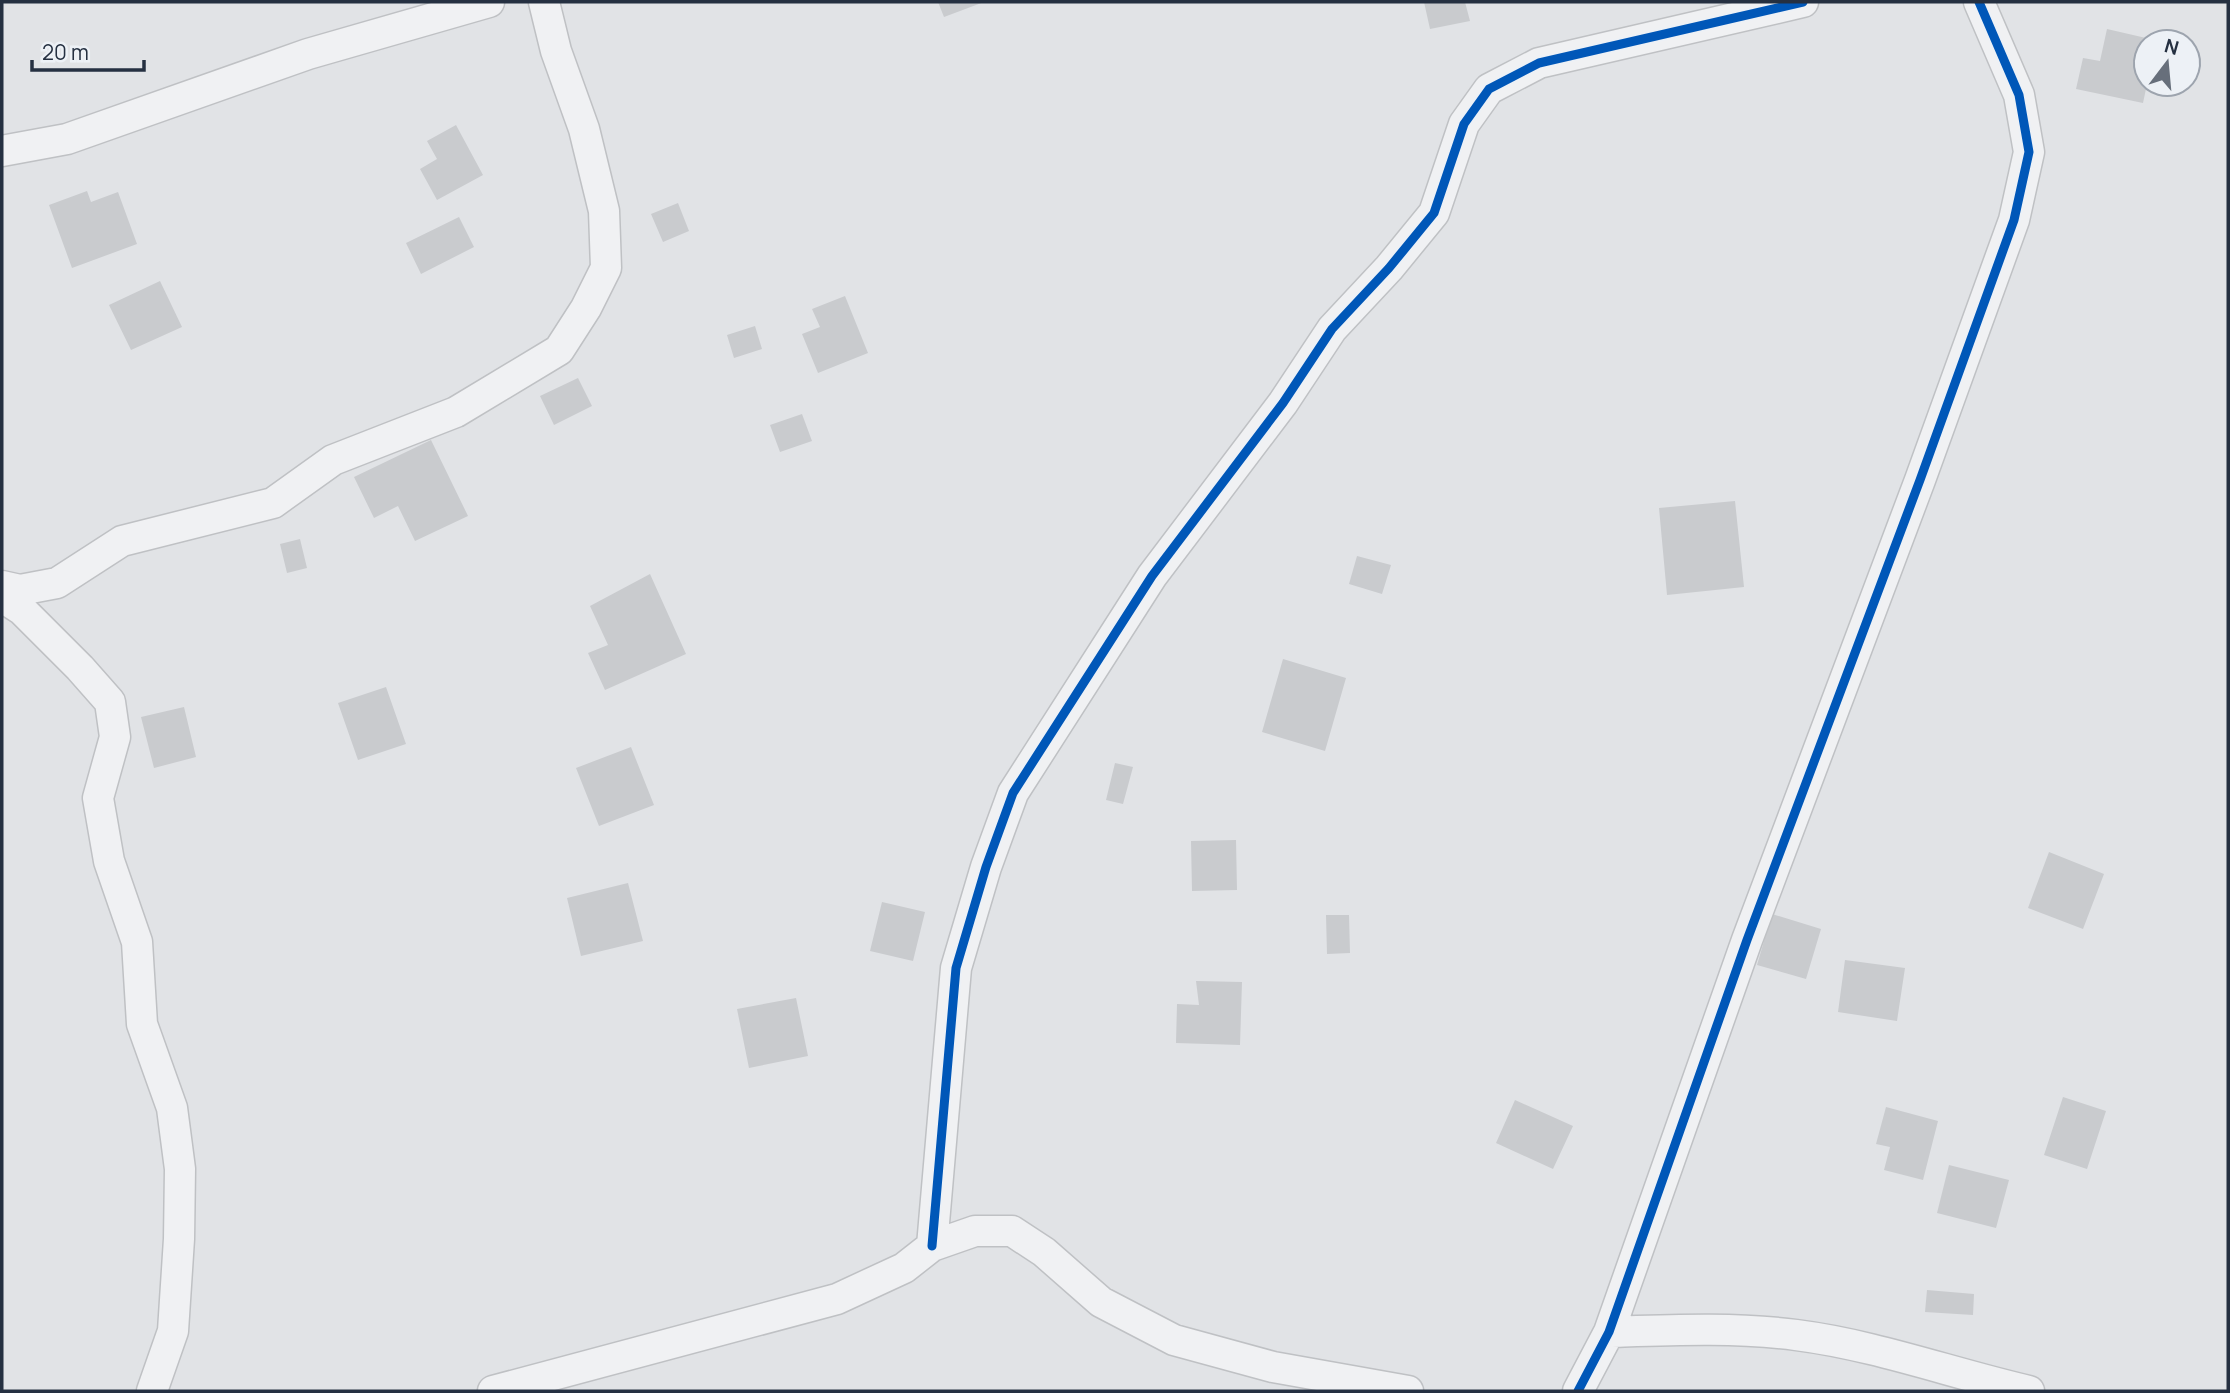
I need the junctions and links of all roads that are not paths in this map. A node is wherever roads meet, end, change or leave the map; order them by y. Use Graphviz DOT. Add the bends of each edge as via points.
graph roads {
  1 [pos="489,2"];
  2 [pos="544,2"];
  3 [pos="1802,2"];
  4 [pos="1979,2"];
  5 [pos="2,150"];
  6 [pos="2,586"];
  7 [pos="2,597"];
  8 [pos="932,1246"];
  9 [pos="1609,1332"];
  10 [pos="152,1391"];
  11 [pos="493,1391"];
  12 [pos="1408,1391"];
  13 [pos="1578,1391"];
  14 [pos="2029,1391"];
  1 -- 5 [label="street" via="308,54 67,139"];
  2 -- 6 [label="street" via="604,211 606,268 559,350 456,412 333,460 273,503 122,541 57,583 20,590"];
  3 -- 8 [label="street" via="1539,63 1489,89 1464,124 1434,213 1332,329 1283,403 1152,576 1013,793 956,968"];
  4 -- 9 [label="street" via="2019,95 2029,152 2014,220 1747,940"];
  7 -- 10 [label="street" via="22,610 110,702 115,737 98,799 109,861 137,942 142,1024 172,1108 180,1169 173,1331"];
  8 -- 11 [label="street" via="904,1268 837,1299"];
  8 -- 12 [label="street" via="975,1231 1013,1231 1045,1252 1101,1302 1174,1340 1273,1367"];
  9 -- 13 [label="street"];
  9 -- 14 [label="street" via="1689,1329 1795,1335 1876,1350"];
}
